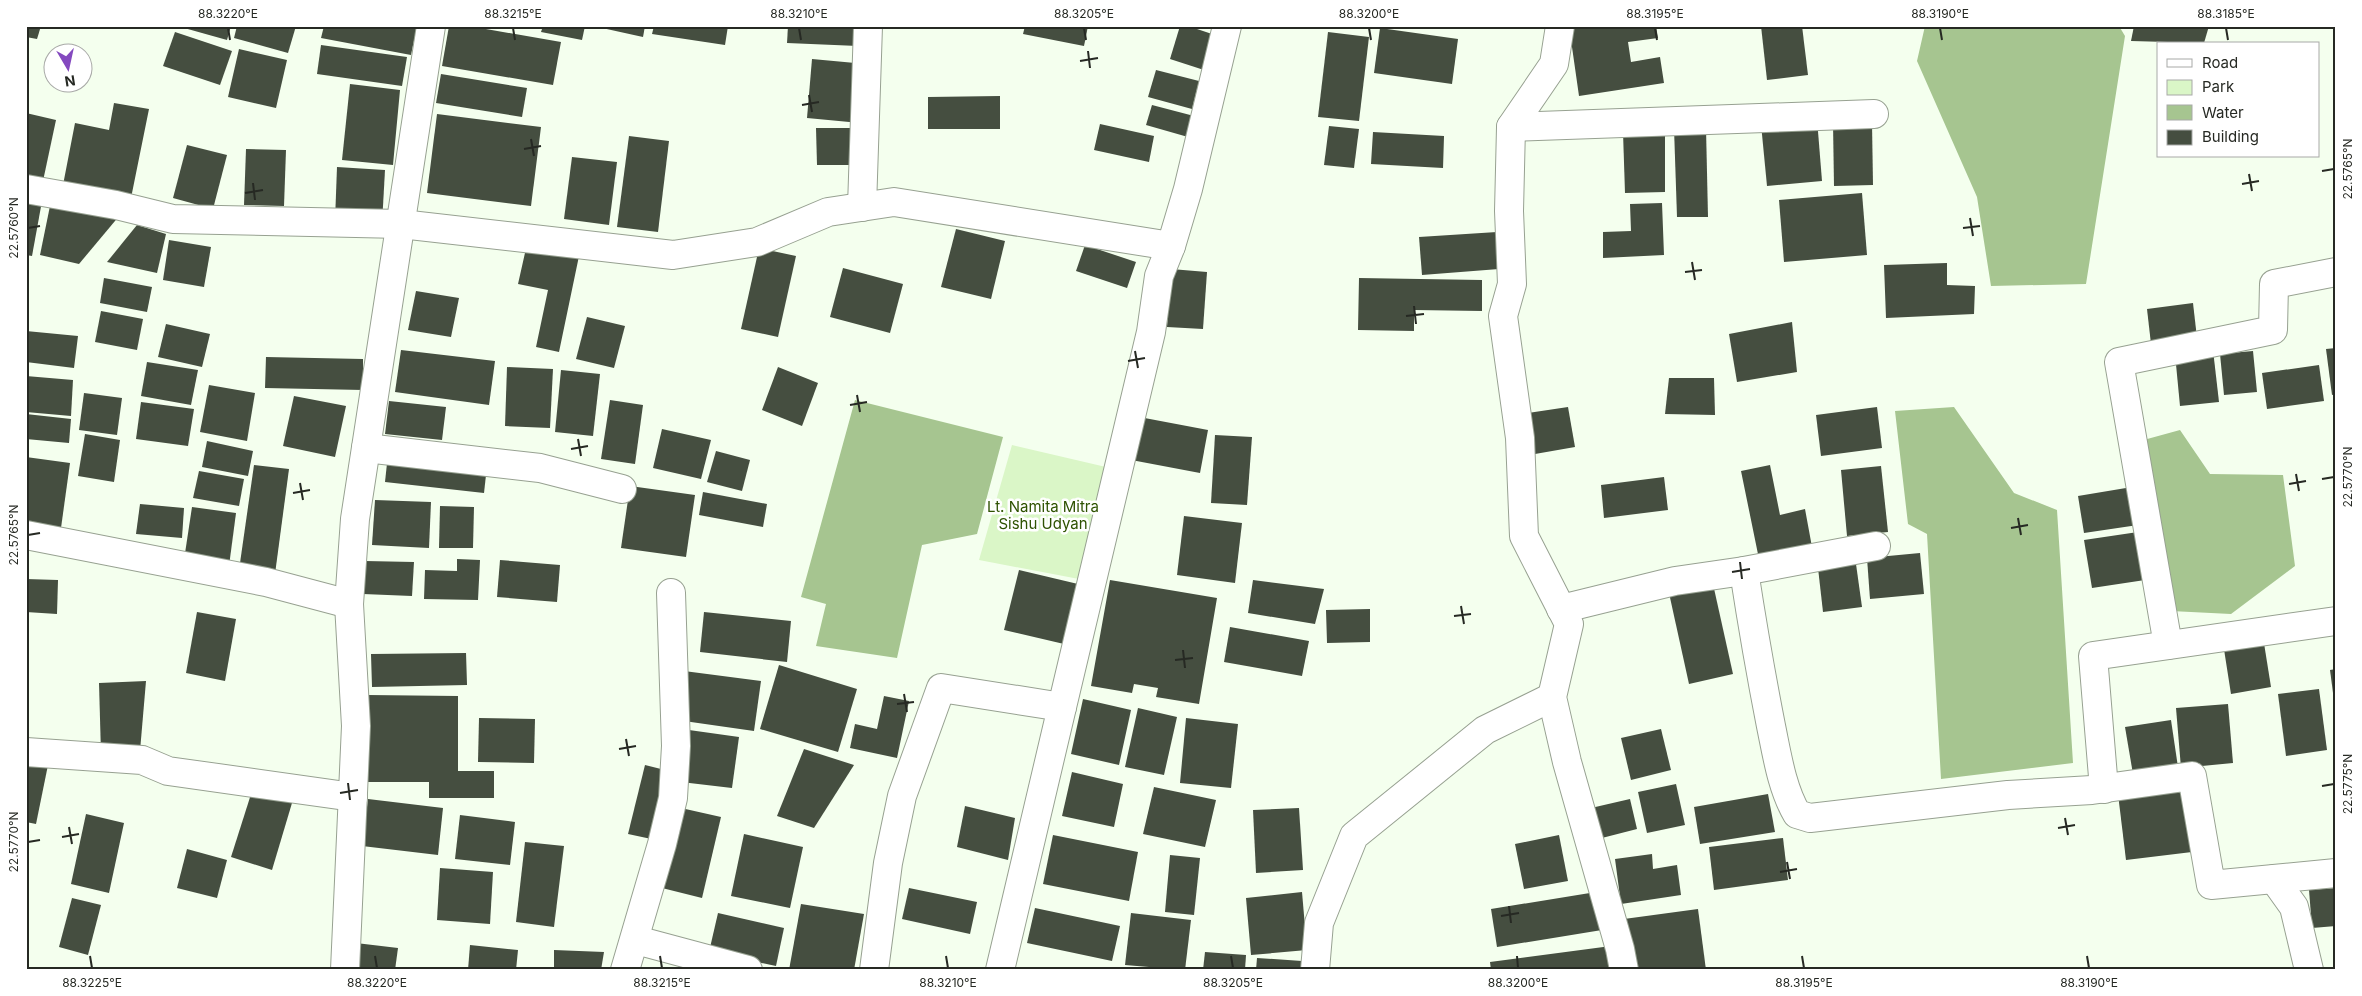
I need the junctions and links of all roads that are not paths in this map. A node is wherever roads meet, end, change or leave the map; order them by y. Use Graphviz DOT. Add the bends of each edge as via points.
graph roads {
  1 [pos="431,26"];
  2 [pos="868,26"];
  3 [pos="1227,26"];
  4 [pos="1560,26"];
  5 [pos="1874,114"];
  6 [pos="1511,126"];
  7 [pos="26,189"];
  8 [pos="862,207"];
  9 [pos="401,224"];
  10 [pos="1171,246"];
  11 [pos="2336,272"];
  12 [pos="366,448"];
  13 [pos="622,489"];
  14 [pos="26,535"];
  15 [pos="1876,546"];
  16 [pos="1744,571"];
  17 [pos="671,593"];
  18 [pos="350,604"];
  19 [pos="1561,609"];
  20 [pos="2336,621"];
  21 [pos="2168,645"];
  22 [pos="1552,697"];
  23 [pos="1062,707"];
  24 [pos="26,752"];
  25 [pos="2104,789"];
  26 [pos="353,797"];
  27 [pos="2336,873"];
  28 [pos="2274,879"];
  29 [pos="636,940"];
  30 [pos="345,970"];
  31 [pos="625,970"];
  32 [pos="748,970"];
  33 [pos="874,970"];
  34 [pos="1000,970"];
  35 [pos="1315,970"];
  36 [pos="1624,970"];
  37 [pos="2309,970"];
  1 -- 9 [label="street"];
  2 -- 8 [label="street"];
  3 -- 10 [label="street"];
  4 -- 6 [label="street" via="1554,64"];
  5 -- 6 [label="street"];
  6 -- 19 [label="street" via="1509,211 1512,284 1503,316 1520,438 1524,536"];
  7 -- 9 [label="street" via="173,219"];
  8 -- 9 [label="street" via="828,212 757,242 673,255"];
  8 -- 10 [label="street" via="894,202"];
  9 -- 12 [label="street"];
  10 -- 23 [label="street" via="1159,276 1151,332"];
  11 -- 21 [label="street" via="2274,284 2273,330 2119,362"];
  12 -- 13 [label="street" via="540,468"];
  12 -- 18 [label="street" via="356,519"];
  14 -- 18 [label="street" via="266,582"];
  15 -- 16 [label="street"];
  16 -- 19 [label="street" via="1675,581"];
  16 -- 25 [label="street" via="1753,636 1779,763 1797,814 1810,818 2008,795"];
  17 -- 29 [label="street" via="676,746 672,798"];
  18 -- 26 [label="street" via="356,726"];
  19 -- 22 [label="street" via="1569,624"];
  20 -- 21 [label="street"];
  21 -- 25 [label="street" via="2094,656"];
  22 -- 35 [label="street" via="1485,730 1354,836 1319,923"];
  22 -- 36 [label="street"];
  23 -- 33 [label="street" via="941,688 902,796 888,863"];
  23 -- 34 [label="street"];
  24 -- 26 [label="street" via="142,760 168,771"];
  25 -- 28 [label="street" via="2192,776 2211,885"];
  26 -- 30 [label="street"];
  27 -- 28 [label="street"];
  28 -- 37 [label="street" via="2294,907"];
  29 -- 31 [label="street"];
  29 -- 32 [label="street"];
}
